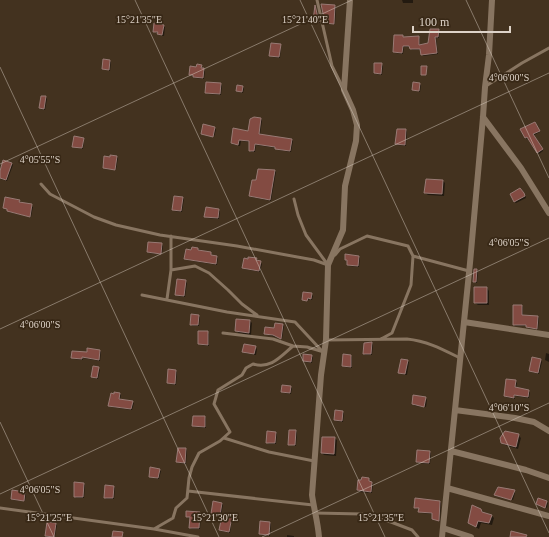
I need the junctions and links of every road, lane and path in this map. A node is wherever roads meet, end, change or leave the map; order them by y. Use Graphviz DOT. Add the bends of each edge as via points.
graph roads {
  1 [pos="317,0"];
  2 [pos="350,0"];
  3 [pos="492,0"];
  4 [pos="549,48"];
  5 [pos="485,87"];
  6 [pos="344,90"];
  7 [pos="483,117"];
  8 [pos="41,184"];
  9 [pos="294,199"];
  10 [pos="549,213"];
  11 [pos="170,236"];
  12 [pos="413,256"];
  13 [pos="328,264"];
  14 [pos="171,270"];
  15 [pos="469,271"];
  16 [pos="142,295"];
  17 [pos="167,299"];
  18 [pos="259,316"];
  19 [pos="464,322"];
  20 [pos="223,333"];
  21 [pos="549,335"];
  22 [pos="326,340"];
  23 [pos="380,340"];
  24 [pos="293,346"];
  25 [pos="324,352"];
  26 [pos="460,358"];
  27 [pos="455,410"];
  28 [pos="549,431"];
  29 [pos="224,438"];
  30 [pos="451,451"];
  31 [pos="314,461"];
  32 [pos="549,478"];
  33 [pos="447,488"];
  34 [pos="188,491"];
  35 [pos="313,505"];
  36 [pos="0,508"];
  37 [pos="315,512"];
  38 [pos="549,516"];
  39 [pos="443,528"];
  40 [pos="154,529"];
  41 [pos="198,537"];
  42 [pos="319,537"];
  43 [pos="418,537"];
  44 [pos="442,537"];
  45 [pos="471,537"];
  1 -- 6 [label="lane" via="332,66"];
  2 -- 6 [label="street"];
  3 -- 5 [label="street"];
  4 -- 5 [label="lane"];
  5 -- 7 [label="street"];
  6 -- 13 [label="street" via="354,110 357,125 356,141 345,186 343,230"];
  7 -- 10 [label="street" via="521,168"];
  7 -- 15 [label="street"];
  8 -- 11 [label="lane" via="50,194 116,225"];
  9 -- 13 [label="lane" via="306,236"];
  11 -- 13 [label="lane"];
  11 -- 14 [label="lane"];
  12 -- 13 [label="lane" via="408,246 367,236 340,249"];
  12 -- 15 [label="lane"];
  12 -- 23 [label="lane" via="411,285 392,332"];
  13 -- 22 [label="street"];
  14 -- 17 [label="lane"];
  14 -- 18 [label="lane" via="195,266 209,274"];
  15 -- 19 [label="street"];
  16 -- 17 [label="lane"];
  17 -- 18 [label="lane"];
  18 -- 25 [label="lane" via="294,322"];
  19 -- 21 [label="street"];
  19 -- 26 [label="street"];
  20 -- 24 [label="lane" via="273,339"];
  22 -- 23 [label="lane"];
  22 -- 25 [label="street"];
  23 -- 26 [label="lane" via="419,340 436,345"];
  24 -- 25 [label="lane"];
  24 -- 29 [label="lane" via="276,361 261,366 249,366 242,375 218,390 214,404 230,432"];
  25 -- 31 [label="street"];
  26 -- 27 [label="street"];
  27 -- 28 [label="street" via="534,422"];
  27 -- 30 [label="street"];
  29 -- 31 [label="lane" via="269,452"];
  29 -- 34 [label="lane" via="199,453 192,467"];
  30 -- 32 [label="street"];
  30 -- 33 [label="street"];
  31 -- 35 [label="street"];
  33 -- 38 [label="street"];
  33 -- 39 [label="street"];
  34 -- 35 [label="lane"];
  34 -- 40 [label="lane" via="187,498 176,508 173,518"];
  35 -- 37 [label="street"];
  36 -- 40 [label="lane"];
  37 -- 42 [label="street"];
  37 -- 43 [label="lane" via="362,514 412,530"];
  39 -- 44 [label="street"];
  39 -- 45 [label="street"];
  40 -- 41 [label="lane"];
}
